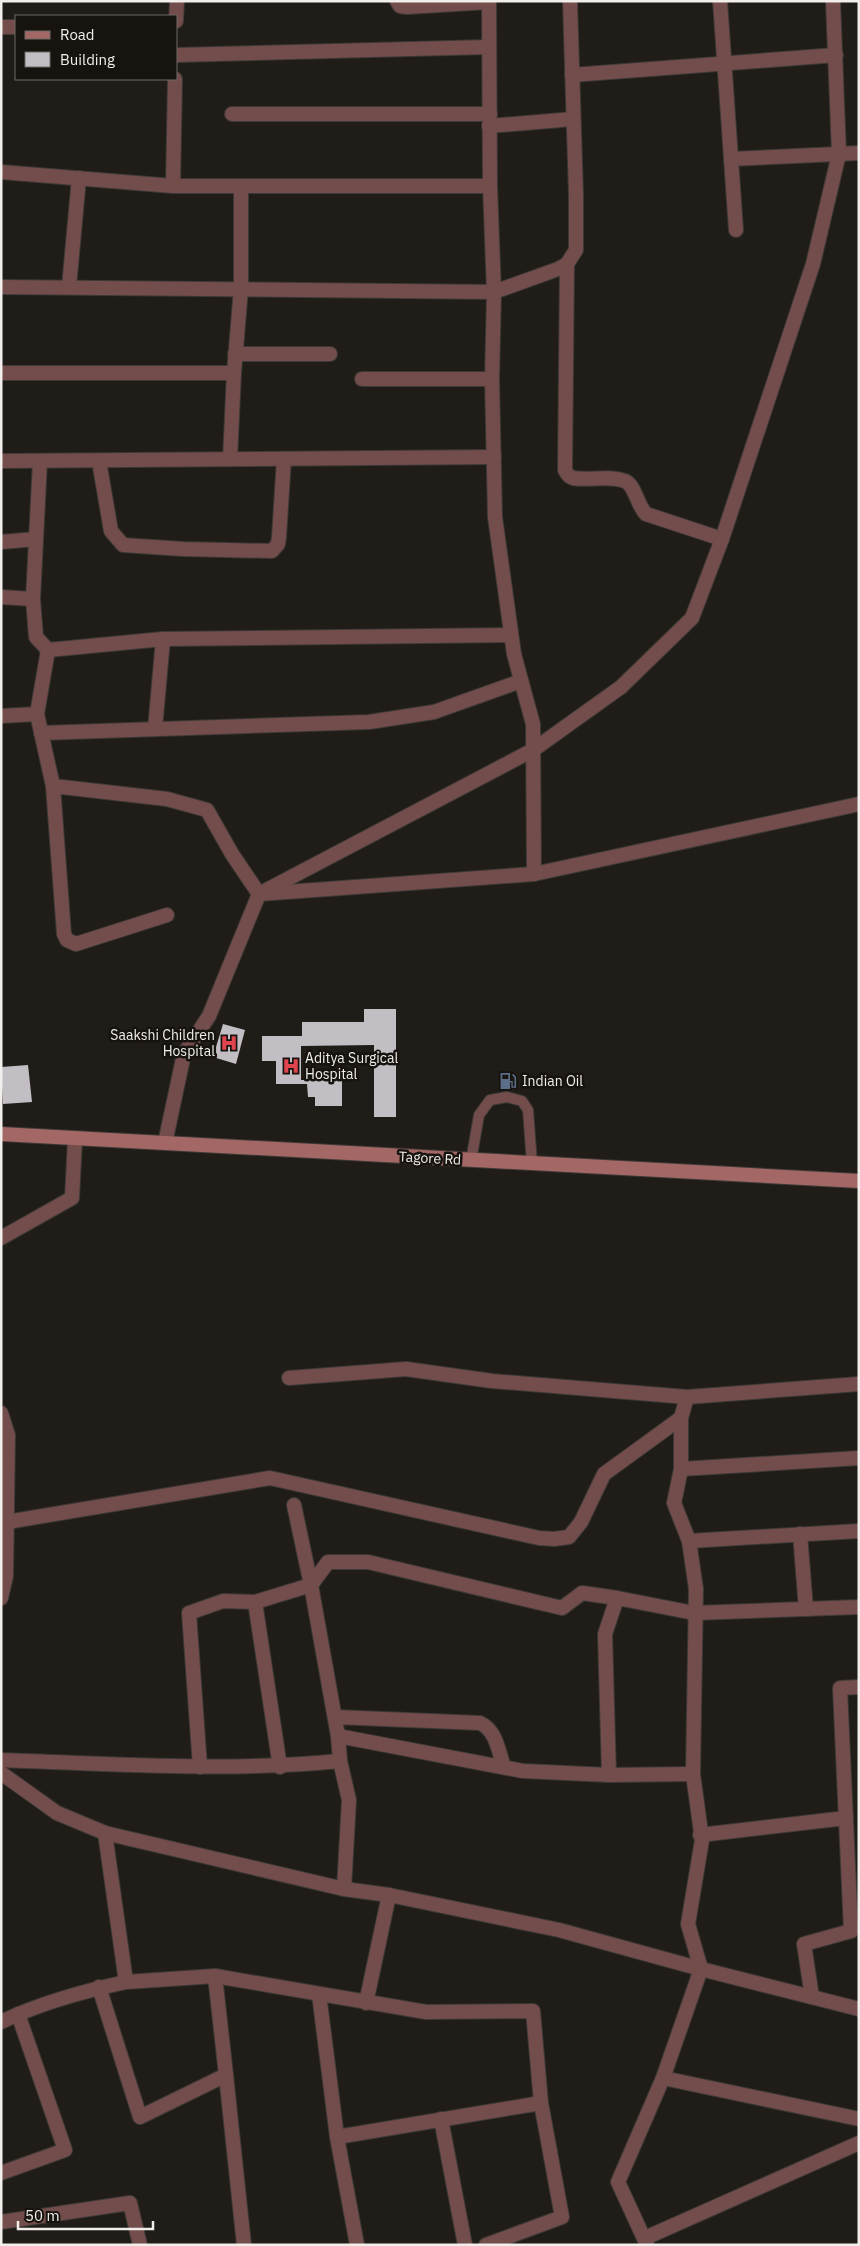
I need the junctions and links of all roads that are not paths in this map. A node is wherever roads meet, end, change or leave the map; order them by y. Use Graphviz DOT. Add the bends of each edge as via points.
graph roads {
  1 [pos="177,1"];
  2 [pos="397,1"];
  3 [pos="570,1"];
  4 [pos="720,1"];
  5 [pos="832,1"];
  6 [pos="489,2"];
  7 [pos="176,15"];
  8 [pos="1,27"];
  9 [pos="15,27"];
  10 [pos="489,47"];
  11 [pos="178,55"];
  12 [pos="836,55"];
  13 [pos="724,64"];
  14 [pos="572,75"];
  15 [pos="175,80"];
  16 [pos="232,114"];
  17 [pos="573,119"];
  18 [pos="490,120"];
  19 [pos="859,153"];
  20 [pos="839,154"];
  21 [pos="731,159"];
  22 [pos="1,172"];
  23 [pos="78,178"];
  24 [pos="173,186"];
  25 [pos="241,186"];
  26 [pos="490,186"];
  27 [pos="736,230"];
  28 [pos="567,264"];
  29 [pos="1,287"];
  30 [pos="68,287"];
  31 [pos="241,288"];
  32 [pos="494,292"];
  33 [pos="235,354"];
  34 [pos="330,354"];
  35 [pos="1,373"];
  36 [pos="234,373"];
  37 [pos="362,379"];
  38 [pos="492,379"];
  39 [pos="494,457"];
  40 [pos="230,459"];
  41 [pos="284,459"];
  42 [pos="100,460"];
  43 [pos="1,461"];
  44 [pos="40,461"];
  45 [pos="722,538"];
  46 [pos="36,540"];
  47 [pos="1,542"];
  48 [pos="1,597"];
  49 [pos="33,599"];
  50 [pos="511,635"];
  51 [pos="163,639"];
  52 [pos="48,650"];
  53 [pos="521,681"];
  54 [pos="37,714"];
  55 [pos="1,716"];
  56 [pos="155,729"];
  57 [pos="41,733"];
  58 [pos="533,750"];
  59 [pos="53,786"];
  60 [pos="859,804"];
  61 [pos="534,874"];
  62 [pos="259,894"];
  63 [pos="166,915"];
  64 [pos="1,1134"];
  65 [pos="75,1140"];
  66 [pos="165,1143"];
  67 [pos="471,1160"];
  68 [pos="532,1164"];
  69 [pos="859,1181"];
  70 [pos="1,1238"];
  71 [pos="289,1378"];
  72 [pos="859,1384"];
  73 [pos="687,1398"];
  74 [pos="1,1413"];
  75 [pos="680,1418"];
  76 [pos="859,1458"];
  77 [pos="682,1469"];
  78 [pos="4,1502"];
  79 [pos="294,1504"];
  80 [pos="7,1522"];
  81 [pos="859,1531"];
  82 [pos="800,1534"];
  83 [pos="690,1541"];
  84 [pos="311,1585"];
  85 [pos="1,1598"];
  86 [pos="617,1598"];
  87 [pos="255,1602"];
  88 [pos="859,1607"];
  89 [pos="806,1609"];
  90 [pos="694,1612"];
  91 [pos="859,1687"];
  92 [pos="335,1718"];
  93 [pos="338,1736"];
  94 [pos="1,1760"];
  95 [pos="340,1761"];
  96 [pos="200,1767"];
  97 [pos="280,1767"];
  98 [pos="504,1767"];
  99 [pos="1,1773"];
  100 [pos="609,1774"];
  101 [pos="693,1774"];
  102 [pos="846,1818"];
  103 [pos="106,1833"];
  104 [pos="700,1836"];
  105 [pos="344,1889"];
  106 [pos="389,1895"];
  107 [pos="855,1931"];
  108 [pos="701,1970"];
  109 [pos="215,1976"];
  110 [pos="126,1982"];
  111 [pos="99,1987"];
  112 [pos="319,1994"];
  113 [pos="812,1997"];
  114 [pos="366,2003"];
  115 [pos="859,2009"];
  116 [pos="18,2014"];
  117 [pos="1,2022"];
  118 [pos="226,2075"];
  119 [pos="663,2078"];
  120 [pos="541,2103"];
  121 [pos="442,2119"];
  122 [pos="859,2119"];
  123 [pos="337,2136"];
  124 [pos="859,2143"];
  125 [pos="1,2172"];
  126 [pos="1,2222"];
  127 [pos="646,2241"];
  128 [pos="140,2245"];
  129 [pos="244,2245"];
  130 [pos="357,2245"];
  131 [pos="465,2245"];
  132 [pos="486,2245"];
  1 -- 7 [label="street"];
  2 -- 6 [label="street" via="400,6 407,7"];
  3 -- 14 [label="street"];
  4 -- 13 [label="street"];
  5 -- 12 [label="street"];
  6 -- 10 [label="street"];
  8 -- 9 [label="street"];
  10 -- 11 [label="street"];
  10 -- 18 [label="street"];
  12 -- 13 [label="street"];
  12 -- 20 [label="street"];
  13 -- 14 [label="street"];
  13 -- 21 [label="street"];
  14 -- 17 [label="street"];
  15 -- 24 [label="street"];
  16 -- 18 [label="street"];
  17 -- 18 [label="street"];
  17 -- 28 [label="street" via="576,250"];
  18 -- 26 [label="street"];
  19 -- 20 [label="street"];
  20 -- 21 [label="street"];
  20 -- 45 [label="street" via="813,264"];
  21 -- 27 [label="street"];
  22 -- 23 [label="street"];
  23 -- 24 [label="street"];
  23 -- 30 [label="street"];
  24 -- 25 [label="street"];
  25 -- 26 [label="street"];
  25 -- 31 [label="street"];
  26 -- 32 [label="street"];
  28 -- 32 [label="street"];
  28 -- 45 [label="street" via="565,470 572,478 626,481 646,514"];
  29 -- 30 [label="street"];
  30 -- 31 [label="street"];
  31 -- 32 [label="street"];
  31 -- 33 [label="street"];
  32 -- 38 [label="street"];
  33 -- 34 [label="street"];
  33 -- 36 [label="street"];
  35 -- 36 [label="street"];
  36 -- 40 [label="street"];
  37 -- 38 [label="street"];
  38 -- 39 [label="street"];
  39 -- 41 [label="street"];
  39 -- 50 [label="street" via="495,517"];
  40 -- 41 [label="street"];
  40 -- 42 [label="street"];
  41 -- 42 [label="street" via="279,537 272,551 123,545 111,532"];
  42 -- 44 [label="street"];
  43 -- 44 [label="street"];
  44 -- 46 [label="street"];
  45 -- 58 [label="street" via="692,618 621,687"];
  46 -- 47 [label="street"];
  46 -- 49 [label="street"];
  48 -- 49 [label="street"];
  49 -- 52 [label="street" via="36,637"];
  50 -- 51 [label="street"];
  50 -- 53 [label="street"];
  51 -- 52 [label="street"];
  51 -- 56 [label="street"];
  52 -- 54 [label="street"];
  53 -- 56 [label="street" via="434,712 369,722"];
  53 -- 58 [label="street" via="533,724"];
  54 -- 55 [label="street"];
  54 -- 57 [label="street"];
  56 -- 57 [label="street"];
  57 -- 59 [label="street"];
  58 -- 61 [label="street"];
  58 -- 62 [label="street"];
  59 -- 62 [label="street" via="167,799 207,810"];
  59 -- 63 [label="street" via="67,940 76,944"];
  60 -- 61 [label="street"];
  61 -- 62 [label="street"];
  62 -- 66 [label="street" via="210,1016 184,1054"];
  64 -- 65 [label="main road, Tagore Rd"];
  65 -- 66 [label="main road, Tagore Rd"];
  65 -- 70 [label="street" via="72,1198"];
  66 -- 67 [label="main road, Tagore Rd"];
  67 -- 68 [label="main road, Tagore Rd"];
  67 -- 68 [label="lane" via="479,1115 490,1100 507,1097 522,1101 528,1110"];
  68 -- 69 [label="main road, Tagore Rd"];
  71 -- 73 [label="street" via="406,1369 492,1381"];
  72 -- 73 [label="street"];
  73 -- 75 [label="street"];
  74 -- 78 [label="street" via="8,1436"];
  75 -- 77 [label="street"];
  75 -- 80 [label="street" via="604,1474 581,1522 569,1537 539,1538 270,1478"];
  76 -- 77 [label="street"];
  77 -- 83 [label="street" via="674,1503"];
  78 -- 80 [label="street"];
  79 -- 84 [label="street"];
  80 -- 85 [label="street" via="6,1576"];
  81 -- 82 [label="street"];
  82 -- 83 [label="street"];
  82 -- 89 [label="street"];
  83 -- 90 [label="street" via="696,1589"];
  84 -- 86 [label="street" via="328,1562 368,1562 562,1608 582,1593"];
  84 -- 87 [label="street"];
  84 -- 92 [label="street"];
  86 -- 90 [label="street"];
  86 -- 100 [label="street" via="605,1634"];
  87 -- 96 [label="street" via="223,1601 189,1613"];
  87 -- 97 [label="street"];
  88 -- 89 [label="street"];
  89 -- 90 [label="street"];
  90 -- 101 [label="street"];
  91 -- 102 [label="street" via="840,1688"];
  92 -- 93 [label="street"];
  92 -- 98 [label="street" via="480,1724 488,1727 494,1735"];
  93 -- 95 [label="street"];
  93 -- 98 [label="street"];
  94 -- 96 [label="street"];
  95 -- 97 [label="street"];
  95 -- 105 [label="street" via="350,1800"];
  96 -- 97 [label="street"];
  98 -- 100 [label="street" via="523,1771"];
  99 -- 103 [label="street" via="57,1813"];
  100 -- 101 [label="street"];
  101 -- 104 [label="street"];
  102 -- 104 [label="street"];
  102 -- 107 [label="street"];
  103 -- 105 [label="street"];
  103 -- 110 [label="street"];
  104 -- 108 [label="street" via="702,1840 688,1924"];
  105 -- 106 [label="street"];
  106 -- 108 [label="street" via="559,1930"];
  106 -- 114 [label="street"];
  107 -- 113 [label="street" via="804,1944"];
  108 -- 113 [label="street"];
  108 -- 119 [label="street"];
  109 -- 110 [label="street"];
  109 -- 112 [label="street"];
  109 -- 118 [label="street"];
  110 -- 111 [label="street"];
  111 -- 116 [label="street"];
  111 -- 118 [label="street" via="140,2117"];
  112 -- 114 [label="street"];
  112 -- 123 [label="street"];
  113 -- 115 [label="street"];
  114 -- 120 [label="street" via="426,2012 533,2011"];
  116 -- 117 [label="street"];
  116 -- 125 [label="street" via="65,2150"];
  118 -- 129 [label="street"];
  119 -- 122 [label="street"];
  119 -- 127 [label="street" via="618,2182"];
  120 -- 121 [label="street"];
  120 -- 132 [label="street" via="562,2217"];
  121 -- 123 [label="street"];
  121 -- 131 [label="street"];
  123 -- 130 [label="street"];
  124 -- 127 [label="street"];
  126 -- 128 [label="street" via="130,2203"];
}
